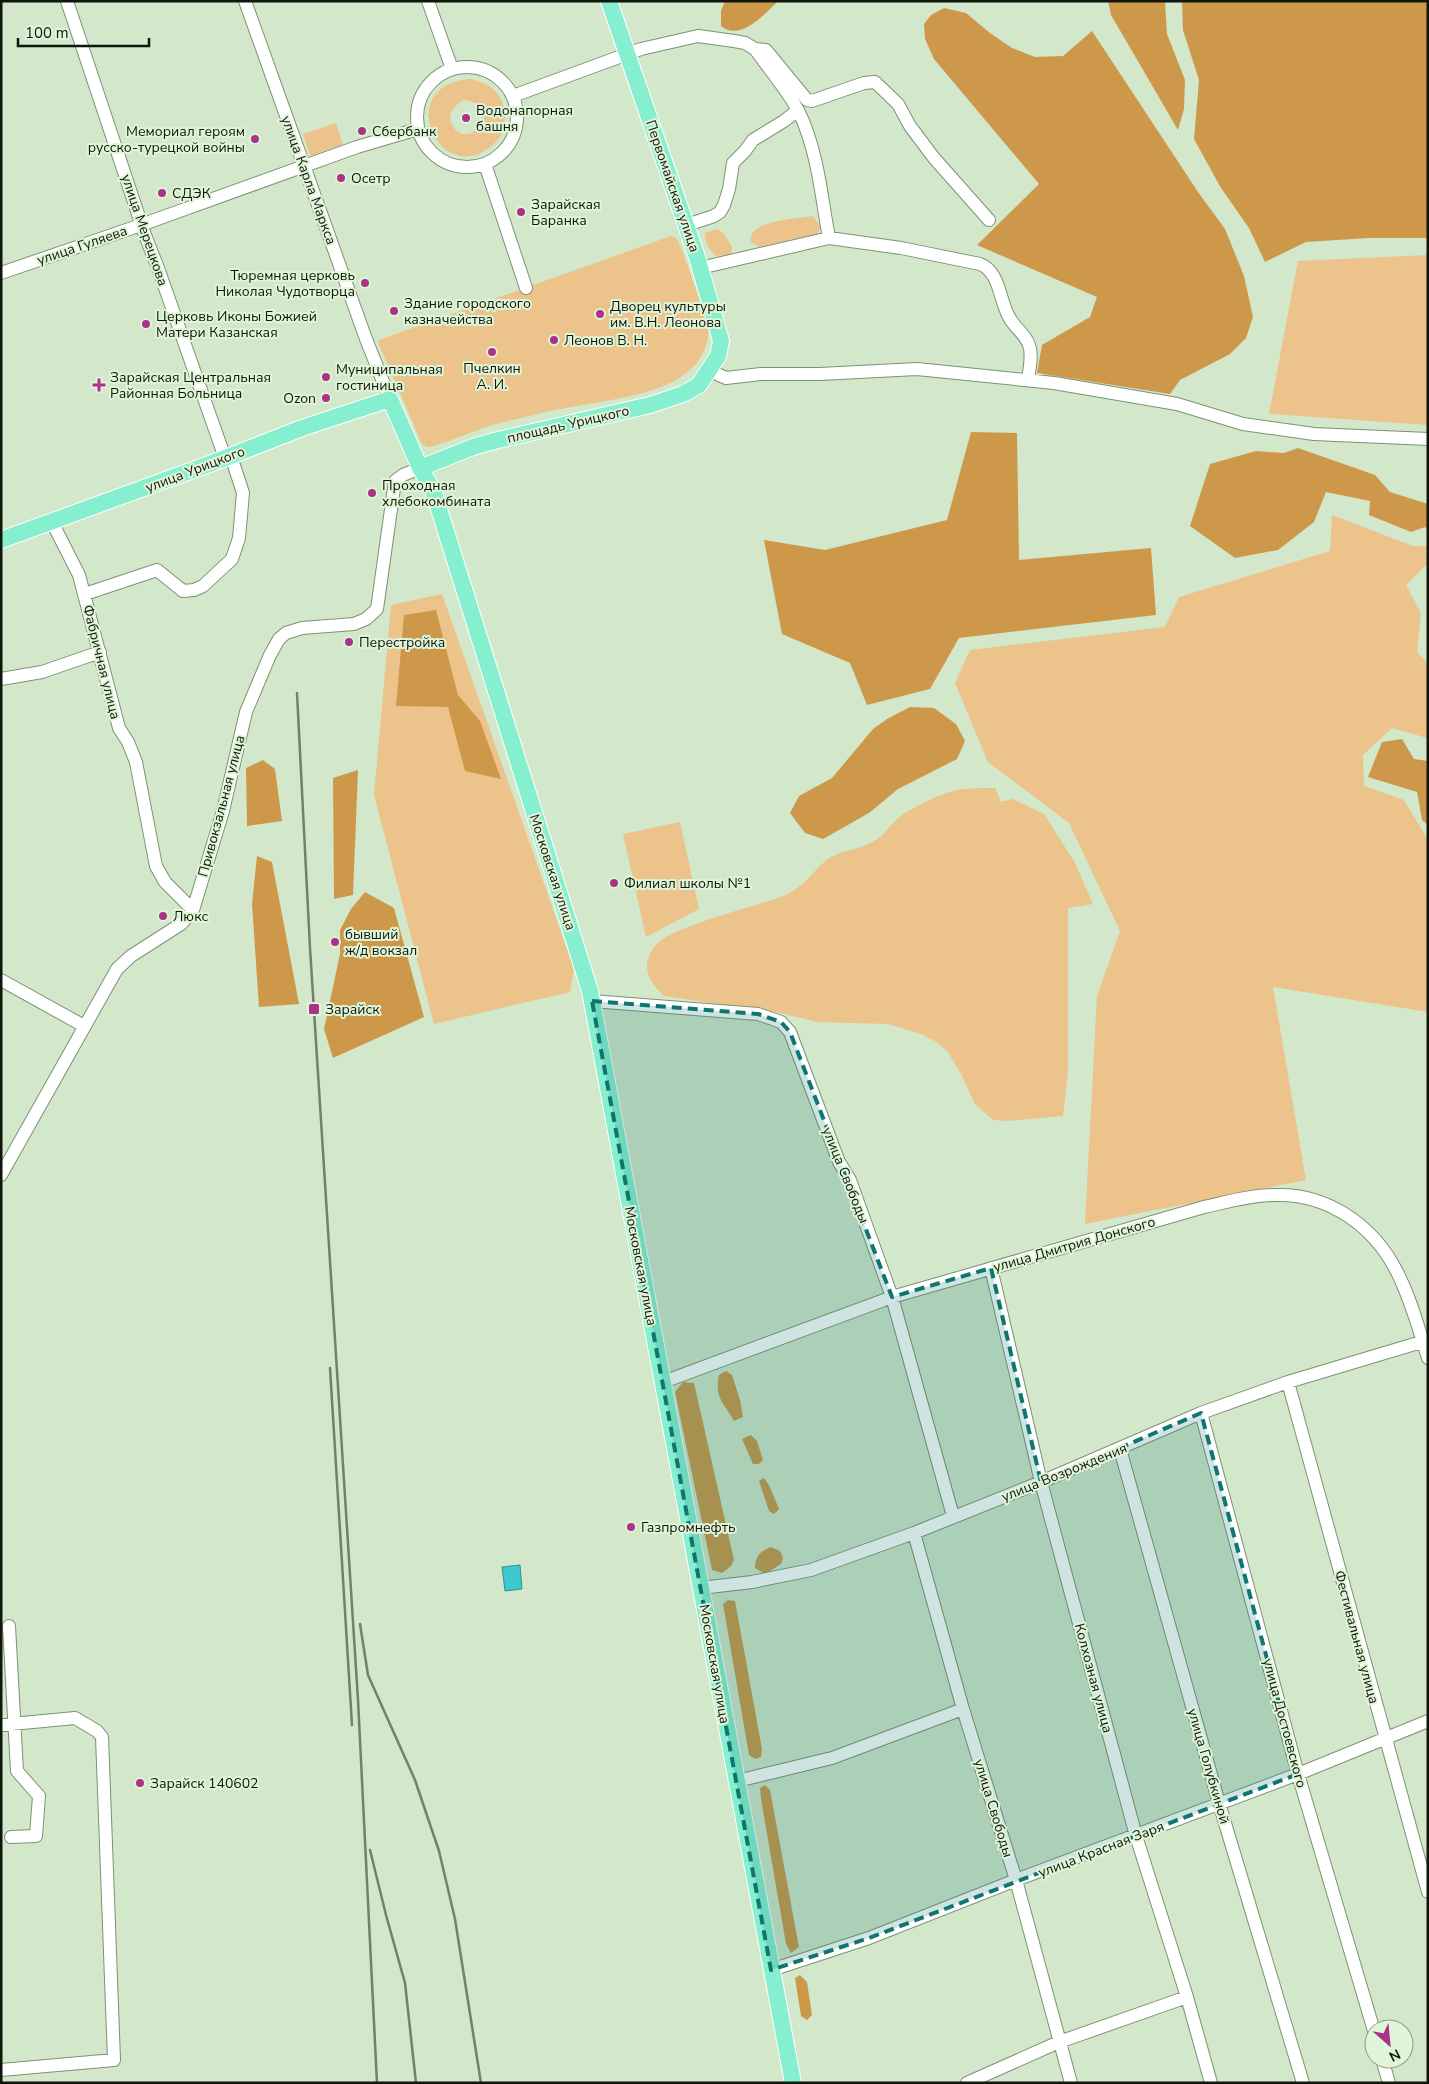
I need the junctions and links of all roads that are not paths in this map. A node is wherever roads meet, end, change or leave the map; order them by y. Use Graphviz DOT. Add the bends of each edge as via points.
graph roads {
  1 [pos="67,1"];
  2 [pos="245,1"];
  3 [pos="428,1"];
  4 [pos="609,1"];
  5 [pos="755,49"];
  6 [pos="627,54"];
  7 [pos="452,69"];
  8 [pos="513,96"];
  9 [pos="798,110"];
  10 [pos="418,129"];
  11 [pos="485,164"];
  12 [pos="304,167"];
  13 [pos="988,220"];
  14 [pos="141,225"];
  15 [pos="687,225"];
  16 [pos="829,238"];
  17 [pos="700,268"];
  18 [pos="1,273"];
  19 [pos="526,288"];
  20 [pos="710,371"];
  21 [pos="1028,380"];
  22 [pos="390,399"];
  23 [pos="1428,439"];
  24 [pos="228,457"];
  25 [pos="420,468"];
  26 [pos="52,522"];
  27 [pos="1,540"];
  28 [pos="85,594"];
  29 [pos="100,652"];
  30 [pos="1,679"];
  31 [pos="193,910"];
  32 [pos="1,980"];
  33 [pos="592,1001"];
  34 [pos="84,1026"];
  35 [pos="2,1173"];
  36 [pos="991,1268"];
  37 [pos="892,1297"];
  38 [pos="1425,1341"];
  39 [pos="1428,1358"];
  40 [pos="663,1382"];
  41 [pos="1288,1382"];
  42 [pos="1201,1414"];
  43 [pos="1120,1449"];
  44 [pos="1041,1482"];
  45 [pos="953,1516"];
  46 [pos="914,1533"];
  47 [pos="701,1588"];
  48 [pos="9,1626"];
  49 [pos="963,1709"];
  50 [pos="1428,1721"];
  51 [pos="14,1724"];
  52 [pos="1,1725"];
  53 [pos="1385,1740"];
  54 [pos="1298,1774"];
  55 [pos="737,1781"];
  56 [pos="1220,1803"];
  57 [pos="1136,1836"];
  58 [pos="11,1837"];
  59 [pos="1016,1880"];
  60 [pos="1428,1892"];
  61 [pos="772,1970"];
  62 [pos="1187,1996"];
  63 [pos="1370,2019"];
  64 [pos="1059,2042"];
  65 [pos="1385,2069"];
  66 [pos="1,2070"];
  67 [pos="793,2083"];
  68 [pos="967,2083"];
  69 [pos="1071,2083"];
  70 [pos="1211,2083"];
  71 [pos="1303,2083"];
  72 [pos="1389,2083"];
  1 -- 14 [label="street, улица Мерецкова"];
  2 -- 12 [label="street, улица Карла Маркса"];
  3 -- 7 [label="street"];
  4 -- 6 [label="main road, Первомайская улица"];
  5 -- 6 [label="street" via="745,43 698,36"];
  5 -- 9 [label="street"];
  5 -- 13 [label="street" via="766,50 808,100 875,82 898,104 934,158"];
  6 -- 8 [label="street"];
  6 -- 15 [label="main road, Первомайская улица"];
  7 -- 8 [label="street" via="474,68 488,72 501,80"];
  7 -- 10 [label="street" via="435,78 426,88 417,111"];
  8 -- 11 [label="street" via="517,122 513,138 504,152"];
  9 -- 15 [label="street" via="753,140 733,163 729,189 720,212"];
  9 -- 16 [label="street" via="816,162"];
  10 -- 11 [label="street" via="427,148 450,165 464,168"];
  10 -- 12 [label="street, улица Гуляева" via="356,147"];
  11 -- 19 [label="street"];
  12 -- 14 [label="street, улица Гуляева"];
  12 -- 22 [label="street, улица Карла Маркса"];
  14 -- 18 [label="street, улица Гуляева"];
  14 -- 24 [label="street, улица Мерецкова"];
  15 -- 17 [label="main road, Первомайская улица"];
  16 -- 17 [label="street"];
  16 -- 21 [label="street" via="901,248 987,267 994,274 1002,302 1015,328 1029,343"];
  17 -- 20 [label="main road, Первомайская улица" via="721,341"];
  20 -- 21 [label="street" via="726,378 917,369"];
  20 -- 25 [label="main road, площадь Урицкого" via="698,385 683,394 650,405 494,441"];
  21 -- 23 [label="street" via="1177,404 1242,424 1314,434"];
  22 -- 24 [label="main road, улица Урицкого"];
  22 -- 25 [label="main road, улица Карла Маркса"];
  24 -- 26 [label="main road, улица Урицкого"];
  24 -- 28 [label="street, улица Мерецкова" via="243,493 239,538 232,559 203,586 194,590 183,591 157,570"];
  25 -- 31 [label="street, Привокзальная улица" via="395,481 377,609 354,624 302,628 286,633 270,655 246,712 223,811"];
  25 -- 33 [label="main road, Московская улица" via="433,490"];
  26 -- 27 [label="main road, улица Урицкого"];
  26 -- 28 [label="street, Фабричная улица"];
  28 -- 29 [label="street, Фабричная улица"];
  29 -- 30 [label="street" via="42,672"];
  29 -- 31 [label="street, Фабричная улица" via="120,728 136,762 156,866 165,882"];
  31 -- 34 [label="street, Привокзальная улица" via="181,924 124,961"];
  32 -- 34 [label="street"];
  33 -- 37 [label="street, улица Свободы" via="758,1014 781,1022 790,1032 839,1162 850,1180"];
  33 -- 40 [label="main road, Московская улица"];
  34 -- 35 [label="street, Привокзальная улица"];
  36 -- 37 [label="street, улица Дмитрия Донского"];
  36 -- 38 [label="street, улица Дмитрия Донского" via="1204,1207 1256,1196 1298,1196 1336,1208 1366,1229 1384,1249 1398,1272"];
  36 -- 44 [label="street, Колхозная улица"];
  37 -- 40 [label="street, улица Дмитрия Донского"];
  37 -- 45 [label="street, улица Свободы"];
  38 -- 39 [label="street, улица Дмитрия Донского"];
  38 -- 41 [label="street, улица Возрождения"];
  40 -- 47 [label="main road, Московская улица"];
  41 -- 42 [label="street, улица Возрождения"];
  41 -- 53 [label="street, Фестивальная улица"];
  42 -- 43 [label="street, улица Возрождения"];
  42 -- 54 [label="street, улица Достоевского"];
  43 -- 44 [label="street, улица Возрождения"];
  43 -- 56 [label="street, улица Голубкиной"];
  44 -- 45 [label="street, улица Возрождения"];
  44 -- 57 [label="street, Колхозная улица"];
  45 -- 46 [label="street, улица Возрождения"];
  46 -- 47 [label="street, улица Возрождения" via="811,1570"];
  46 -- 49 [label="street, улица Свободы"];
  47 -- 55 [label="main road, Московская улица"];
  48 -- 51 [label="street"];
  49 -- 55 [label="street" via="832,1758"];
  49 -- 59 [label="street, улица Свободы"];
  50 -- 53 [label="street, улица Красная Заря"];
  51 -- 52 [label="street"];
  51 -- 58 [label="street" via="17,1771 39,1796 36,1836"];
  51 -- 66 [label="street" via="75,1718 102,1737 114,2060"];
  53 -- 54 [label="street, улица Красная Заря"];
  53 -- 60 [label="street, Фестивальная улица"];
  54 -- 56 [label="street, улица Красная Заря"];
  54 -- 63 [label="street, улица Достоевского"];
  55 -- 61 [label="main road, Московская улица"];
  56 -- 57 [label="street, улица Красная Заря"];
  56 -- 71 [label="street, улица Голубкиной"];
  57 -- 59 [label="street, улица Красная Заря"];
  57 -- 62 [label="street, Колхозная улица"];
  59 -- 61 [label="street, улица Красная Заря" via="869,1938"];
  59 -- 64 [label="street, улица Свободы"];
  61 -- 67 [label="main road, Московская улица"];
  62 -- 64 [label="street"];
  62 -- 70 [label="street, Колхозная улица"];
  64 -- 68 [label="street"];
  64 -- 69 [label="street, улица Свободы"];
  65 -- 72 [label="street"];
}
